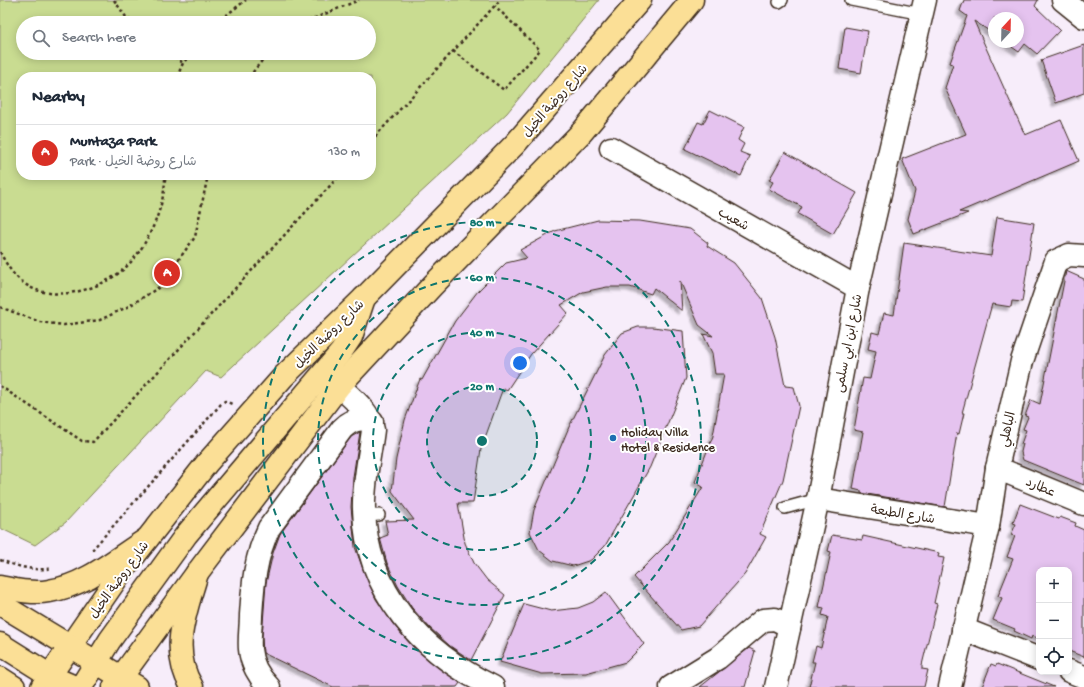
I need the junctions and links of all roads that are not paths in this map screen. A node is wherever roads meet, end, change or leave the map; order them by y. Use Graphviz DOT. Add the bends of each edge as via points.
graph roads {
  1 [pos="640,0"];
  2 [pos="692,0"];
  3 [pos="851,0"];
  4 [pos="924,7"];
  5 [pos="611,148"];
  6 [pos="1084,256"];
  7 [pos="858,288"];
  8 [pos="364,298"];
  9 [pos="339,386"];
  10 [pos="372,422"];
  11 [pos="997,468"];
  12 [pos="818,499"];
  13 [pos="1084,504"];
  14 [pos="785,508"];
  15 [pos="988,526"];
  16 [pos="147,539"];
  17 [pos="197,573"];
  18 [pos="0,586"];
  19 [pos="0,604"];
  20 [pos="789,628"];
  21 [pos="963,629"];
  22 [pos="0,644"];
  23 [pos="70,646"];
  24 [pos="1036,658"];
  25 [pos="95,662"];
  26 [pos="1072,672"];
  27 [pos="1084,677"];
  28 [pos="0,678"];
  29 [pos="54,684"];
  30 [pos="120,685"];
  31 [pos="14,687"];
  32 [pos="78,687"];
  33 [pos="192,687"];
  34 [pos="269,687"];
  35 [pos="493,687"];
  36 [pos="671,687"];
  37 [pos="776,687"];
  38 [pos="950,687"];
  1 -- 8 [label="main road, شارع روضة الخيل" via="516,144"];
  2 -- 9 [label="main road" via="582,132"];
  3 -- 4 [label="lane"];
  4 -- 7 [label="street, شارع ابن ابي سلمى"];
  5 -- 7 [label="street, شعيب"];
  6 -- 11 [label="street, الباهلي" via="1069,255 1056,261 1022,361"];
  7 -- 12 [label="street, شارع ابن ابي سلمى"];
  8 -- 16 [label="main road, شارع روضة الخيل" via="284,376 207,463"];
  8 -- 25 [label="main road" via="351,337 341,352 186,535"];
  9 -- 10 [label="street" via="365,411"];
  9 -- 17 [label="main road"];
  10 -- 34 [label="street" via="354,420 342,429 269,528 263,542 254,571 250,649 254,666"];
  10 -- 35 [label="street" via="364,507 372,516 366,536 373,565 386,592 402,616 424,640 475,678"];
  11 -- 13 [label="street, عطارد"];
  11 -- 15 [label="street, الباهلي"];
  12 -- 14 [label="lane"];
  12 -- 15 [label="street, شارع الطبعة"];
  12 -- 20 [label="street, شارع ابن ابي سلمى"];
  15 -- 21 [label="street, الباهلي"];
  16 -- 18 [label="main road" via="92,574 61,589 30,592"];
  16 -- 23 [label="main road, شارع روضة الخيل"];
  17 -- 30 [label="main road"];
  17 -- 33 [label="main road" via="180,643 182,664"];
  19 -- 23 [label="main road"];
  20 -- 36 [label="street" via="775,619 763,620 718,658"];
  20 -- 37 [label="street, شارع ابن ابي سلمى"];
  21 -- 24 [label="street"];
  21 -- 38 [label="street, الباهلي"];
  22 -- 29 [label="main road"];
  23 -- 25 [label="main road"];
  23 -- 29 [label="main road, شارع روضة الخيل"];
  23 -- 32 [label="main road" via="81,665"];
  25 -- 30 [label="main road"];
  25 -- 32 [label="main road"];
  26 -- 27 [label="street"];
  28 -- 31 [label="main road"];
  29 -- 32 [label="main road"];
}
